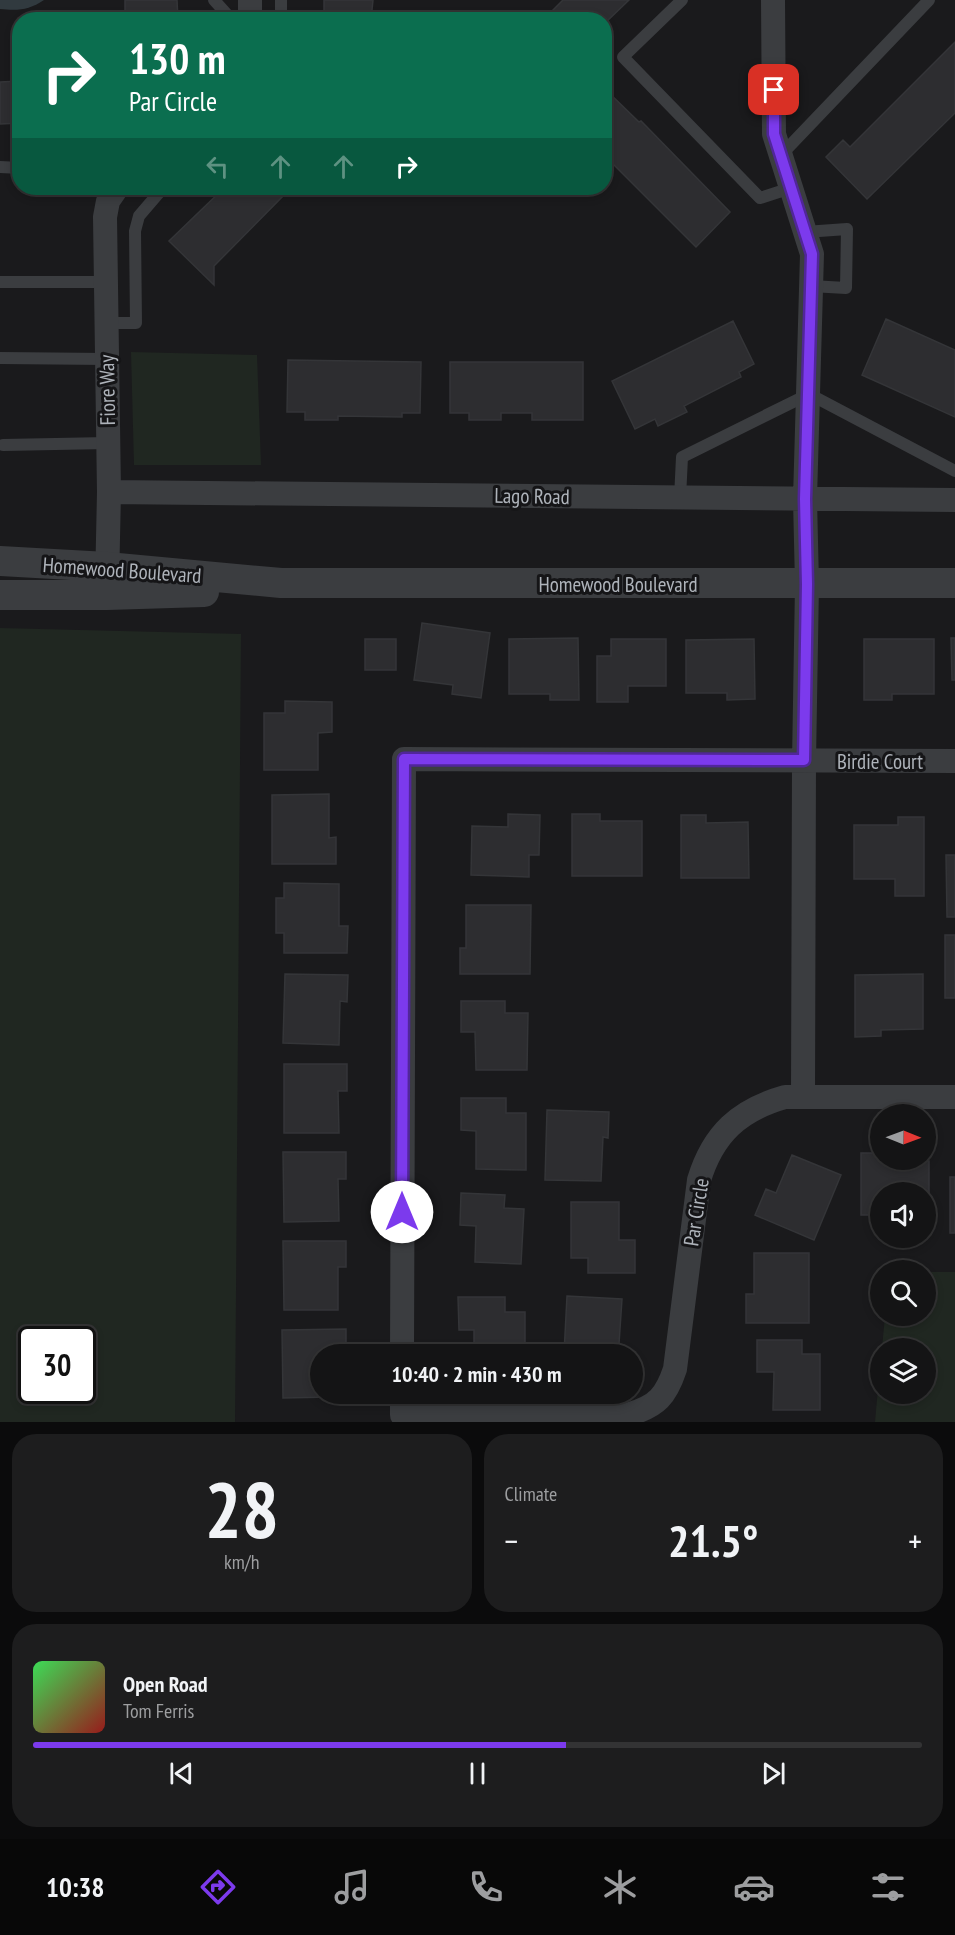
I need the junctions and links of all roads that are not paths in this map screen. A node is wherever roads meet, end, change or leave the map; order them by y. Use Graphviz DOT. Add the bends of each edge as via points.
graph roads {
  1 [pos="214,0"];
  2 [pos="682,0"];
  3 [pos="773,0"];
  4 [pos="929,0"];
  5 [pos="225,12"];
  6 [pos="781,156"];
  7 [pos="791,188"];
  8 [pos="112,195"];
  9 [pos="157,195"];
  10 [pos="805,232"];
  11 [pos="0,282"];
  12 [pos="106,282"];
  13 [pos="811,286"];
  14 [pos="107,323"];
  15 [pos="0,358"];
  16 [pos="107,359"];
  17 [pos="809,394"];
  18 [pos="108,443"];
  19 [pos="3,445"];
  20 [pos="955,471"];
  21 [pos="109,492"];
  22 [pos="680,498"];
  23 [pos="805,499"];
  24 [pos="955,500"];
  25 [pos="0,561"];
  26 [pos="107,581"];
  27 [pos="807,584"];
  28 [pos="955,584"];
  29 [pos="0,595"];
  30 [pos="804,760"];
  31 [pos="955,761"];
  32 [pos="803,1096"];
  33 [pos="955,1096"];
  34 [pos="402,1344"];
  35 [pos="402,1404"];
  1 -- 5 [label="lane"];
  2 -- 7 [label="lane" via="623,57 760,198"];
  3 -- 6 [label="street" via="774,134"];
  4 -- 6 [label="lane"];
  6 -- 7 [label="street"];
  7 -- 10 [label="street"];
  8 -- 12 [label="street, Fiore Way" via="105,217"];
  9 -- 14 [label="lane" via="139,216 135,231 136,324"];
  10 -- 13 [label="street" via="812,254"];
  10 -- 13 [label="lane" via="847,229 846,288"];
  11 -- 12 [label="lane"];
  12 -- 14 [label="street, Fiore Way"];
  13 -- 17 [label="street"];
  14 -- 16 [label="street, Fiore Way"];
  15 -- 16 [label="lane"];
  16 -- 18 [label="street, Fiore Way"];
  17 -- 20 [label="lane"];
  17 -- 22 [label="lane" via="681,457"];
  17 -- 23 [label="street"];
  18 -- 19 [label="lane"];
  18 -- 21 [label="street, Fiore Way"];
  21 -- 22 [label="street, Lago Road"];
  21 -- 26 [label="street, Fiore Way"];
  22 -- 23 [label="street, Lago Road"];
  23 -- 24 [label="street, Lago Road"];
  23 -- 27 [label="street"];
  25 -- 26 [label="street, Homewood Boulevard"];
  26 -- 27 [label="street, Homewood Boulevard" via="203,592 281,583"];
  26 -- 29 [label="street, Homewood Boulevard"];
  27 -- 28 [label="street, Homewood Boulevard"];
  27 -- 30 [label="street"];
  30 -- 31 [label="street, Birdie Court"];
  30 -- 32 [label="street"];
  30 -- 34 [label="street" via="404,759"];
  32 -- 33 [label="street"];
  32 -- 35 [label="street, Par Circle" via="785,1097 752,1109 712,1146 699,1180 675,1368 660,1399 630,1414 402,1415"];
}
